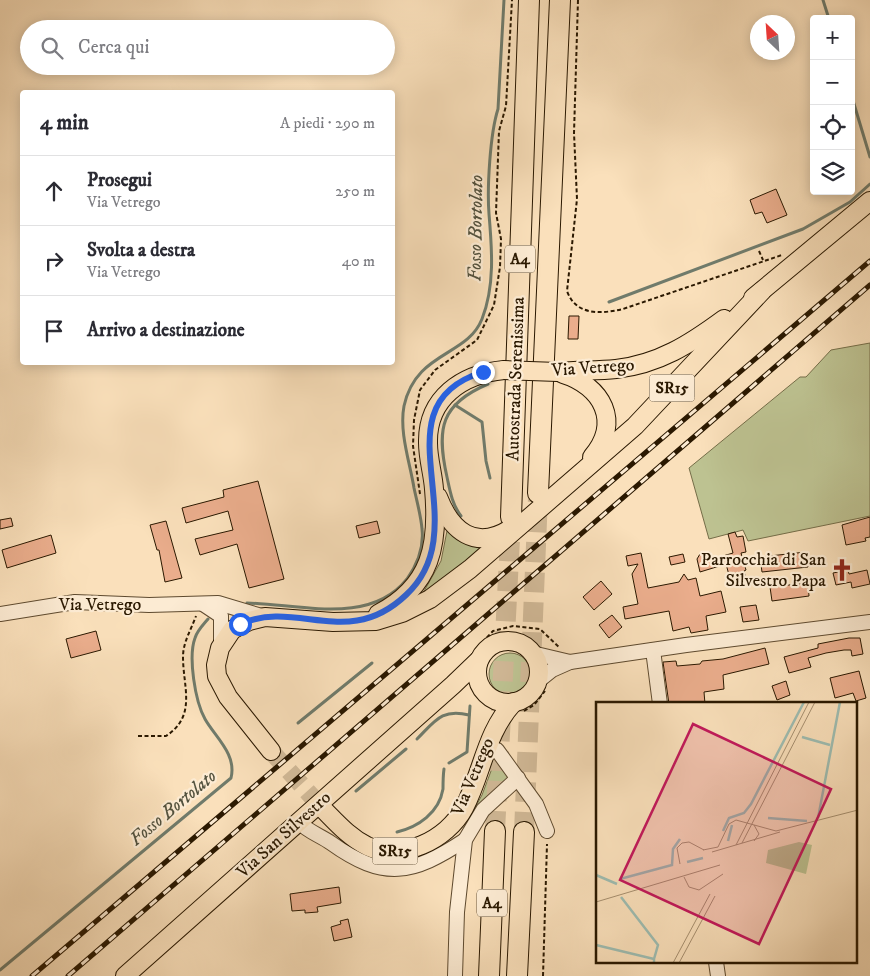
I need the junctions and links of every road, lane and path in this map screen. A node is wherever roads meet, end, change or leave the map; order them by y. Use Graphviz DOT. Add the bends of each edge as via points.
graph roads {
  1 [pos="512,0"];
  2 [pos="529,0"];
  3 [pos="560,0"];
  4 [pos="578,0"];
  5 [pos="870,201"];
  6 [pos="759,251"];
  7 [pos="763,260"];
  8 [pos="797,262"];
  9 [pos="762,291"];
  10 [pos="558,372"];
  11 [pos="574,477"];
  12 [pos="434,487"];
  13 [pos="538,493"];
  14 [pos="421,501"];
  15 [pos="520,517"];
  16 [pos="202,604"];
  17 [pos="0,614"];
  18 [pos="266,617"];
  19 [pos="195,619"];
  20 [pos="870,622"];
  21 [pos="352,623"];
  22 [pos="221,644"];
  23 [pos="653,650"];
  24 [pos="532,653"];
  25 [pos="479,660"];
  26 [pos="570,662"];
  27 [pos="543,684"];
  28 [pos="444,693"];
  29 [pos="485,694"];
  30 [pos="660,702"];
  31 [pos="516,708"];
  32 [pos="494,727"];
  33 [pos="138,736"];
  34 [pos="497,750"];
  35 [pos="271,751"];
  36 [pos="518,778"];
  37 [pos="323,809"];
  38 [pos="299,822"];
  39 [pos="496,831"];
  40 [pos="546,831"];
  41 [pos="524,832"];
  42 [pos="465,840"];
  43 [pos="125,976"];
  44 [pos="455,976"];
  45 [pos="489,976"];
  46 [pos="517,976"];
  47 [pos="543,976"];
  1 -- 14 [label="path" via="506,106 499,132 496,214 501,239 494,305 477,340 435,370 420,390 412,446"];
  2 -- 15 [label="highway, Autostrada Serenissima / A4"];
  3 -- 13 [label="highway, Autostrada Serenissima / A4"];
  4 -- 7 [label="path" via="574,133 577,199 567,291 571,301 590,311 623,309"];
  5 -- 8 [label="main road, Via Vetrego / SR15"];
  6 -- 7 [label="path"];
  7 -- 8 [label="path" via="781,255 790,256"];
  8 -- 9 [label="main road, Via Vetrego / SR15"];
  9 -- 10 [label="main road, Via Vetrego / SR15" via="693,342 657,360 615,369"];
  9 -- 11 [label="main road, Via Vetrego / SR15" via="659,403 598,460"];
  10 -- 11 [label="main road, SR15" via="580,380 592,389 601,401 606,419 601,444"];
  10 -- 12 [label="main road, Via Vetrego / SR15, bridge" via="504,370 473,376 451,390 440,401 429,427"];
  11 -- 15 [label="main road, Via Vetrego / SR15"];
  12 -- 15 [label="main road, SR15" via="448,520 458,530 472,536 494,536"];
  12 -- 21 [label="main road, Via Vetrego / SR15" via="436,534 425,572 406,596 393,606"];
  15 -- 21 [label="main road, Via Vetrego / SR15" via="470,569 430,599 391,618"];
  16 -- 17 [label="street, Via Vetrego" via="75,602"];
  16 -- 18 [label="street, Via Vetrego" via="228,605"];
  16 -- 22 [label="street" via="221,616"];
  18 -- 21 [label="main road, Via Vetrego / SR15"];
  18 -- 22 [label="main road, Via Vetrego / SR15" via="240,624"];
  19 -- 33 [label="path" via="185,640 183,656 188,701 181,721 166,736"];
  20 -- 23 [label="street, Via Vetrego"];
  22 -- 35 [label="main road" via="216,665 220,684"];
  23 -- 26 [label="street, Via Vetrego"];
  23 -- 30 [label="street"];
  24 -- 25 [label="main road, Via Vetrego" via="524,646 504,641 489,647"];
  24 -- 26 [label="street, Via Vetrego"];
  24 -- 27 [label="main road"];
  25 -- 28 [label="main road, Via San Silvestro"];
  25 -- 29 [label="main road, Via Vetrego / SR15" via="477,676"];
  26 -- 27 [label="street, Via Vetrego" via="552,670"];
  27 -- 31 [label="main road, Via Vetrego / SR15"];
  27 -- 31 [label="path" via="534,705"];
  28 -- 29 [label="main road" via="464,688"];
  28 -- 38 [label="main road, Via San Silvestro"];
  29 -- 31 [label="main road"];
  29 -- 32 [label="main road, Via Vetrego / SR15" via="493,711"];
  31 -- 32 [label="main road, Via Vetrego / SR15"];
  32 -- 37 [label="main road, Via Vetrego / SR15" via="464,808 442,834 420,846 392,852 368,847 344,832"];
  34 -- 36 [label="street"];
  36 -- 40 [label="street" via="541,812"];
  36 -- 42 [label="street" via="480,814"];
  38 -- 42 [label="street" via="368,866 389,870 406,869 426,862"];
  38 -- 43 [label="main road, Via San Silvestro"];
  39 -- 45 [label="highway, A4"];
  40 -- 47 [label="path" via="548,873"];
  41 -- 46 [label="highway, A4"];
  42 -- 44 [label="street" via="457,912"];
}
